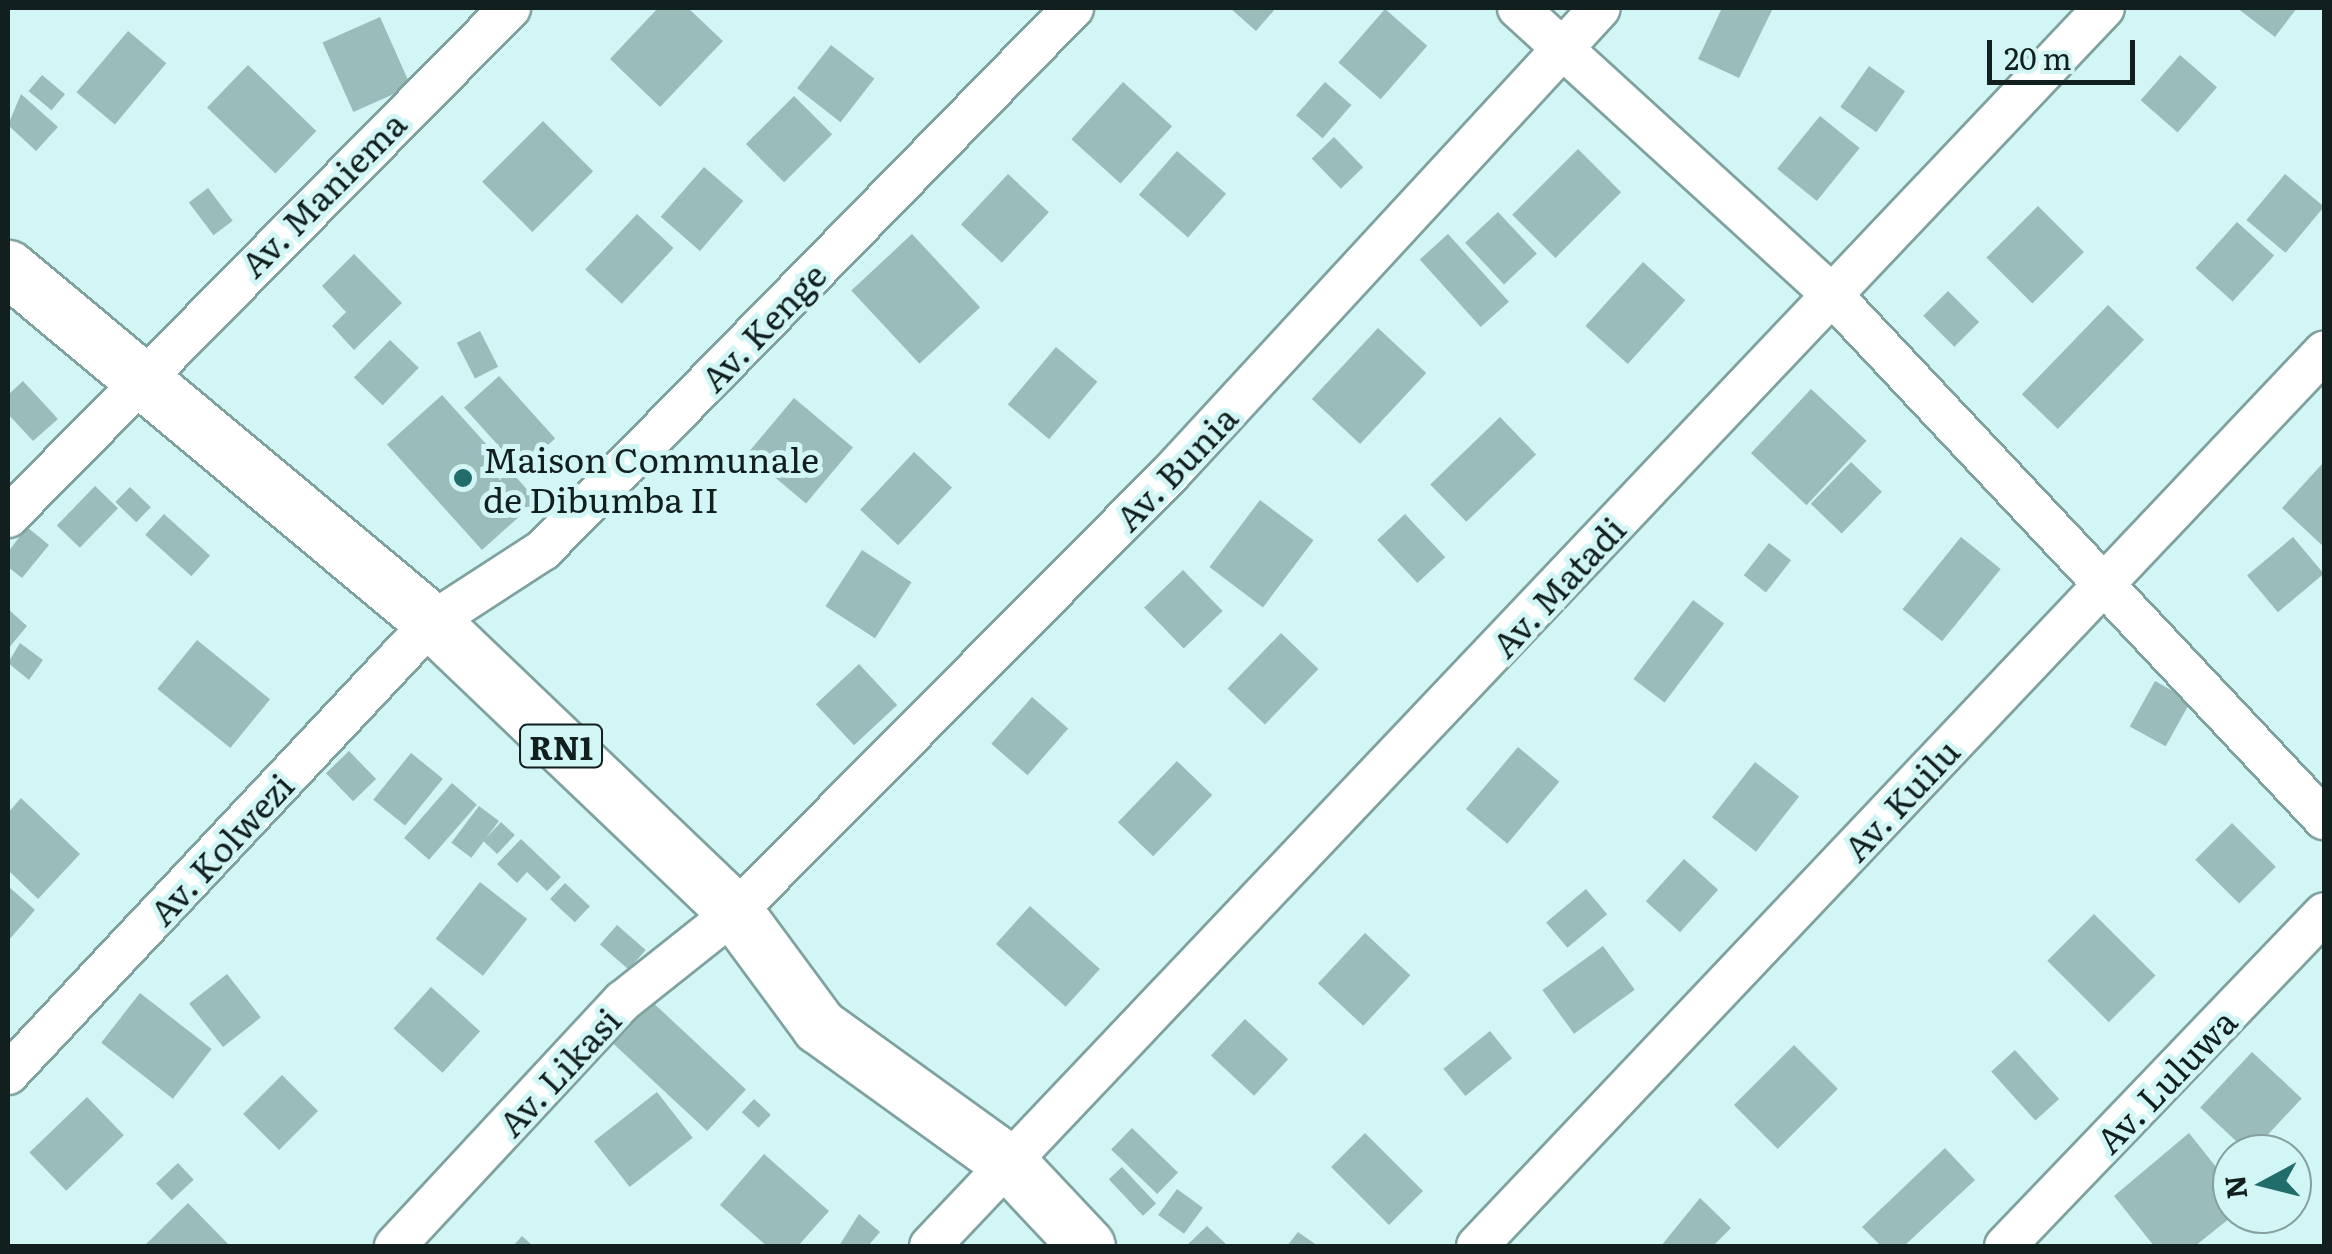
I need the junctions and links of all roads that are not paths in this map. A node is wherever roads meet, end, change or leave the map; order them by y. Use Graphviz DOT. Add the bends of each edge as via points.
graph roads {
  1 [pos="510,8"];
  2 [pos="1073,8"];
  3 [pos="1518,8"];
  4 [pos="1600,8"];
  5 [pos="2104,8"];
  6 [pos="1560,50"];
  7 [pos="8,268"];
  8 [pos="1832,295"];
  9 [pos="2324,352"];
  10 [pos="135,378"];
  11 [pos="8,516"];
  12 [pos="2102,586"];
  13 [pos="432,622"];
  14 [pos="2324,818"];
  15 [pos="734,912"];
  16 [pos="2324,913"];
  17 [pos="8,1074"];
  18 [pos="1010,1164"];
  19 [pos="396,1246"];
  20 [pos="930,1246"];
  21 [pos="1087,1246"];
  22 [pos="1477,1246"];
  23 [pos="2005,1246"];
  1 -- 10 [label="street, Av. Maniema"];
  2 -- 13 [label="street, Av. Kenge" via="543,550"];
  3 -- 6 [label="street"];
  4 -- 6 [label="street, Av. Bunia"];
  5 -- 8 [label="street, Av. Matadi"];
  6 -- 8 [label="street"];
  6 -- 15 [label="street, Av. Bunia" via="1170,475"];
  7 -- 10 [label="highway, RN1"];
  8 -- 12 [label="street"];
  8 -- 18 [label="street, Av. Matadi"];
  9 -- 12 [label="street, Av. Kuilu"];
  10 -- 11 [label="street, Av. Maniema"];
  10 -- 13 [label="highway, RN1"];
  12 -- 14 [label="street"];
  12 -- 22 [label="street, Av. Kuilu"];
  13 -- 15 [label="highway, RN1"];
  13 -- 17 [label="street, Av. Kolwezi"];
  15 -- 18 [label="highway, RN1" via="819,1026"];
  15 -- 19 [label="street, Av. Likasi" via="623,1001"];
  16 -- 23 [label="street, Av. Luluwa"];
  18 -- 20 [label="street, Av. Matadi"];
  18 -- 21 [label="highway, RN1"];
}
